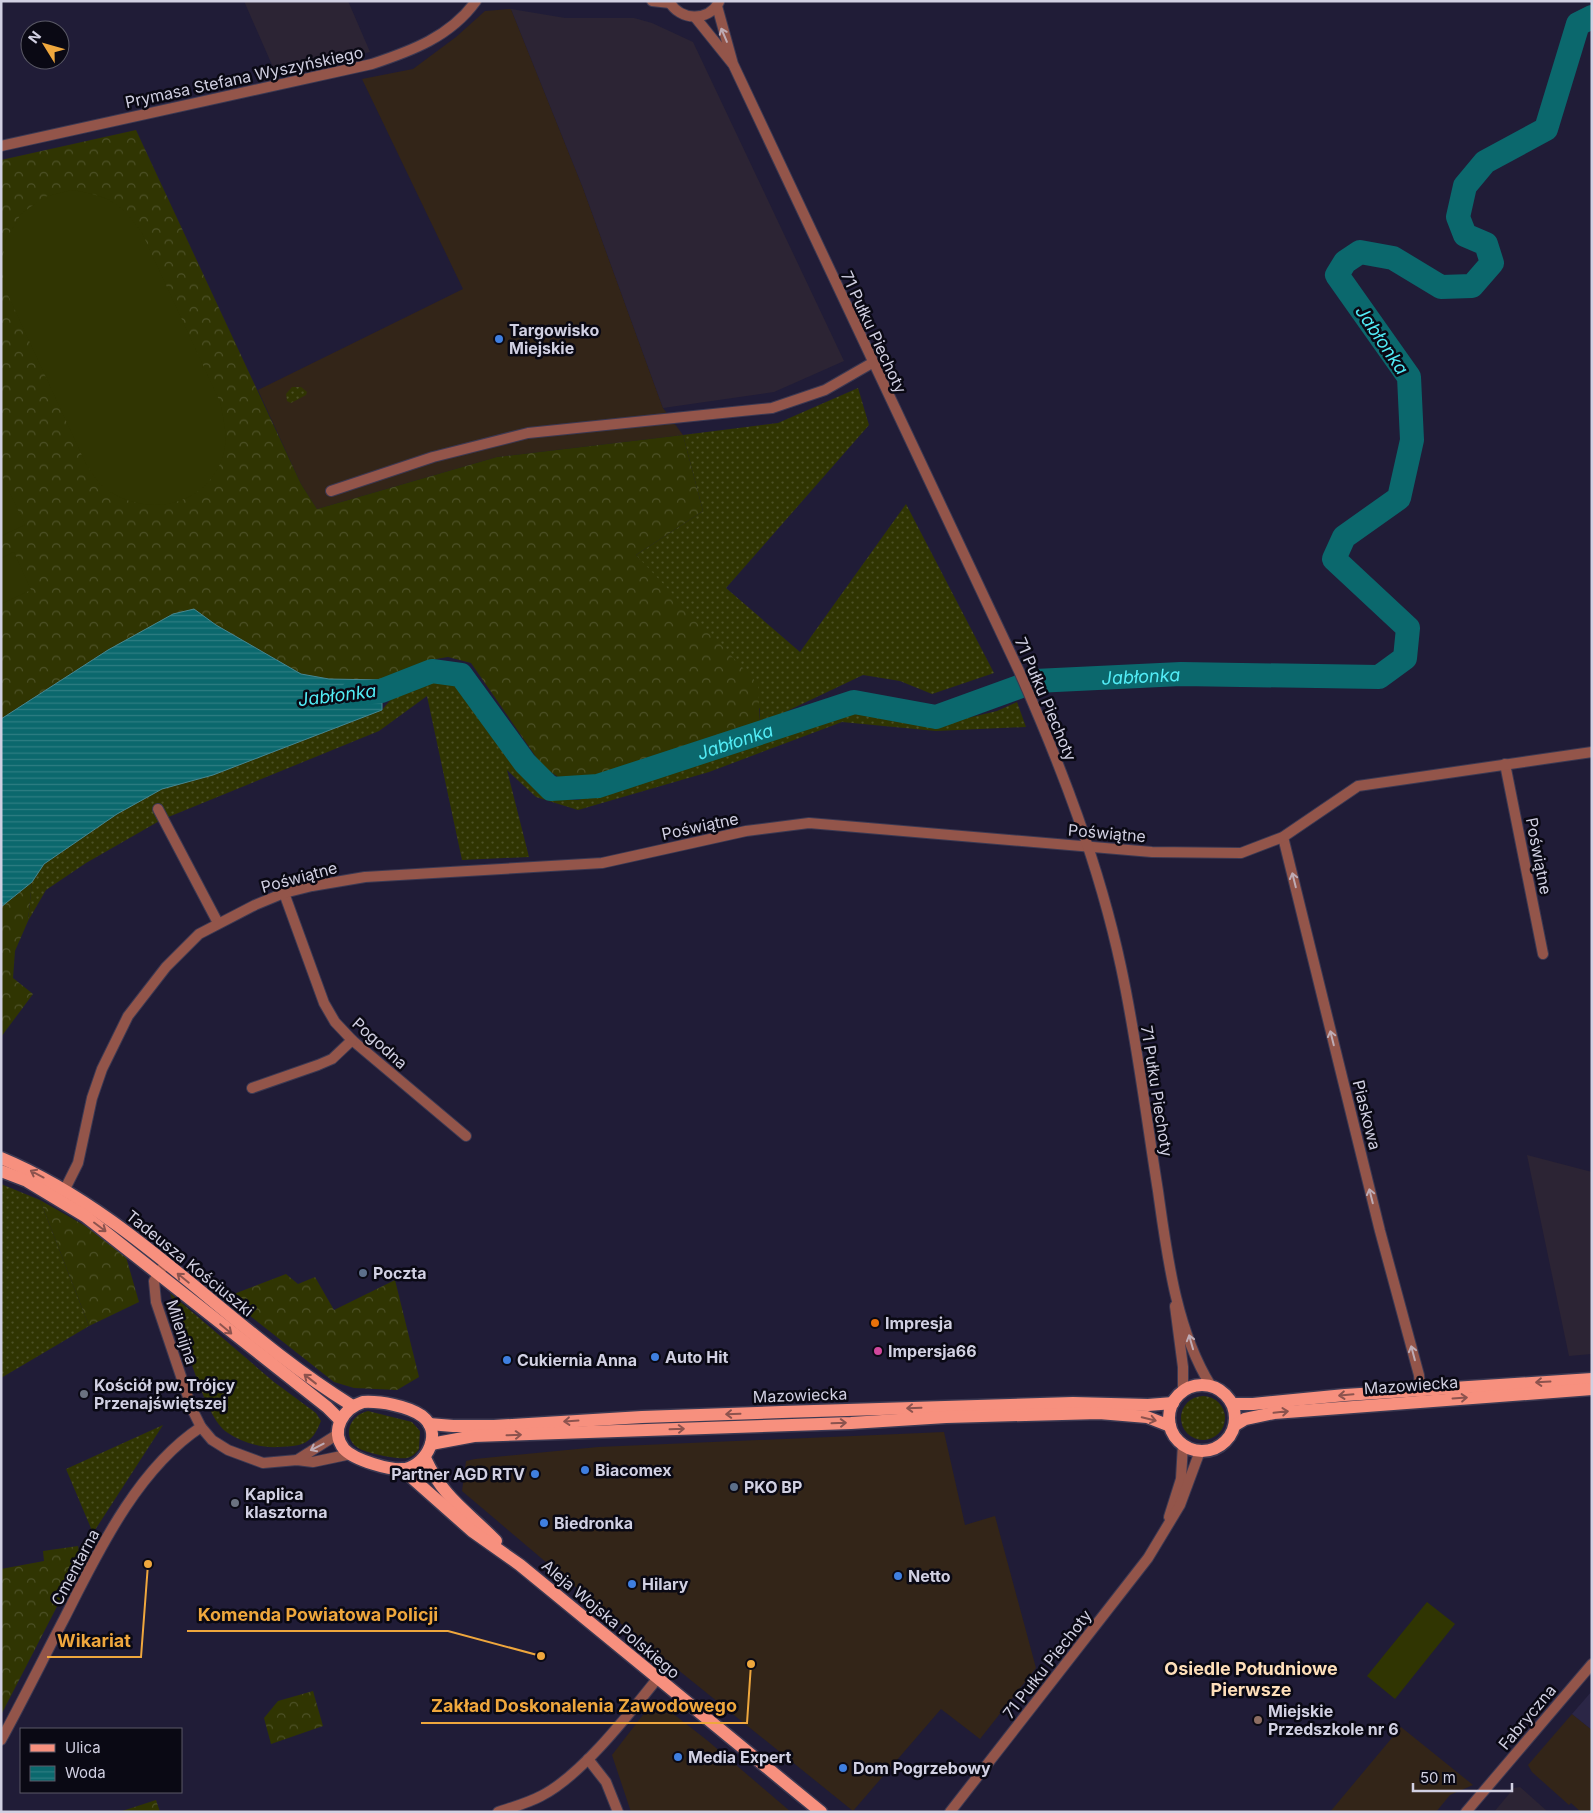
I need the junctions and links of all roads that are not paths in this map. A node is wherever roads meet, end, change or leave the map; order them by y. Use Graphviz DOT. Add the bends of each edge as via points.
graph roads {
  1 [pos="476,1"];
  2 [pos="652,1"];
  3 [pos="670,2"];
  4 [pos="718,3"];
  5 [pos="696,17"];
  6 [pos="733,64"];
  7 [pos="1,146"];
  8 [pos="872,363"];
  9 [pos="331,492"];
  10 [pos="1592,752"];
  11 [pos="1505,764"];
  12 [pos="158,809"];
  13 [pos="1283,837"];
  14 [pos="1089,846"];
  15 [pos="284,893"];
  16 [pos="218,923"];
  17 [pos="1543,954"];
  18 [pos="352,1040"];
  19 [pos="252,1088"];
  20 [pos="466,1136"];
  21 [pos="1,1158"];
  22 [pos="1,1171"];
  23 [pos="62,1194"];
  24 [pos="162,1268"];
  25 [pos="1170,1271"];
  26 [pos="1592,1379"];
  27 [pos="1211,1386"];
  28 [pos="1592,1389"];
  29 [pos="1183,1391"];
  30 [pos="1421,1395"];
  31 [pos="1173,1403"];
  32 [pos="1232,1404"];
  33 [pos="351,1405"];
  34 [pos="340,1420"];
  35 [pos="429,1424"];
  36 [pos="1235,1425"];
  37 [pos="1170,1426"];
  38 [pos="201,1427"];
  39 [pos="338,1434"];
  40 [pos="432,1444"];
  41 [pos="1183,1444"];
  42 [pos="1200,1451"];
  43 [pos="351,1454"];
  44 [pos="425,1458"];
  45 [pos="297,1460"];
  46 [pos="402,1469"];
  47 [pos="1164,1532"];
  48 [pos="520,1566"];
  49 [pos="1592,1664"];
  50 [pos="657,1679"];
  51 [pos="1,1740"];
  52 [pos="588,1759"];
  53 [pos="498,1812"];
  54 [pos="618,1812"];
  55 [pos="821,1812"];
  56 [pos="950,1812"];
  57 [pos="1466,1812"];
  1 -- 7 [label="street, Prymasa Stefana Wyszyńskiego" via="442,34 417,49 372,64"];
  2 -- 3 [label="street"];
  3 -- 5 [label="street" via="681,14"];
  4 -- 5 [label="street" via="704,15"];
  6 -- 4 [label="street, 71 Pułku Piechoty, one-way"];
  5 -- 6 [label="street, 71 Pułku Piechoty"];
  6 -- 8 [label="street, 71 Pułku Piechoty"];
  8 -- 9 [label="street" via="825,390 772,408 528,433 433,457"];
  8 -- 14 [label="street, 71 Pułku Piechoty" via="1030,696"];
  10 -- 11 [label="street, Poświątne"];
  11 -- 13 [label="street, Poświątne" via="1358,786"];
  11 -- 17 [label="street, Poświątne"];
  12 -- 16 [label="street"];
  13 -- 14 [label="street, Poświątne" via="1241,853 1152,852"];
  30 -- 13 [label="street, Piaskowa, one-way" via="1419,1375 1380,1231"];
  14 -- 15 [label="street, Poświątne" via="809,823 746,831 602,863 365,877"];
  14 -- 25 [label="street, 71 Pułku Piechoty" via="1121,966"];
  15 -- 16 [label="street, Poświątne"];
  15 -- 18 [label="street, Pogodna" via="324,1002 335,1022"];
  16 -- 23 [label="street, Poświątne" via="198,934 182,949 128,1016 102,1069 92,1098 78,1163"];
  18 -- 19 [label="street" via="332,1059"];
  18 -- 20 [label="street, Pogodna"];
  23 -- 21 [label="main road, Tadeusza Kościuszki, one-way"];
  22 -- 23 [label="main road, Tadeusza Kościuszki"];
  23 -- 24 [label="main road, Tadeusza Kościuszki" via="120,1226"];
  33 -- 24 [label="main road, Tadeusza Kościuszki, one-way" via="319,1386"];
  24 -- 34 [label="main road, Tadeusza Kościuszki, one-way" via="236,1337"];
  24 -- 38 [label="street, Milenijna" via="154,1281 156,1302"];
  27 -- 25 [label="street, 71 Pułku Piechoty, one-way" via="1197,1363"];
  25 -- 29 [label="street" via="1183,1366"];
  26 -- 30 [label="main road, Mazowiecka, one-way"];
  27 -- 29 [label="main road" via="1196,1385"];
  27 -- 32 [label="main road" via="1227,1396"];
  30 -- 28 [label="main road, Mazowiecka, one-way"];
  29 -- 31 [label="main road"];
  30 -- 32 [label="main road, Mazowiecka, one-way"];
  36 -- 30 [label="main road, Mazowiecka, one-way" via="1245,1419 1274,1413"];
  31 -- 35 [label="main road, Mazowiecka, one-way" via="1148,1406 1073,1403 660,1416 494,1426"];
  31 -- 37 [label="main road"];
  32 -- 36 [label="main road"];
  33 -- 34 [label="main road"];
  33 -- 35 [label="main road" via="372,1402 412,1410"];
  34 -- 39 [label="main road"];
  35 -- 40 [label="main road"];
  36 -- 42 [label="main road" via="1220,1446"];
  40 -- 37 [label="main road, Mazowiecka, one-way" via="474,1436 1002,1415 1099,1413 1147,1417"];
  37 -- 41 [label="main road"];
  38 -- 45 [label="street, Milenijna" via="212,1440 245,1457 263,1463"];
  38 -- 51 [label="street, Cmentarna" via="183,1439 154,1468 102,1545"];
  39 -- 43 [label="main road" via="344,1448"];
  39 -- 45 [label="street, one-way"];
  40 -- 44 [label="main road"];
  41 -- 42 [label="main road"];
  41 -- 47 [label="street, 71 Pułku Piechoty" via="1181,1479"];
  42 -- 47 [label="street, 71 Pułku Piechoty" via="1180,1505"];
  43 -- 45 [label="street, Milenijna" via="313,1462"];
  43 -- 46 [label="main road" via="368,1462"];
  44 -- 46 [label="main road"];
  44 -- 48 [label="main road, Aleja Wojska Polskiego" via="435,1480 451,1500"];
  46 -- 48 [label="main road, Aleja Wojska Polskiego" via="472,1531"];
  47 -- 56 [label="street, 71 Pułku Piechoty" via="1143,1566"];
  48 -- 50 [label="main road, Aleja Wojska Polskiego"];
  49 -- 57 [label="street, Fabryczna"];
  50 -- 52 [label="street"];
  50 -- 55 [label="main road, Aleja Wojska Polskiego"];
  52 -- 53 [label="street" via="544,1796"];
  52 -- 54 [label="street" via="606,1782"];
}
